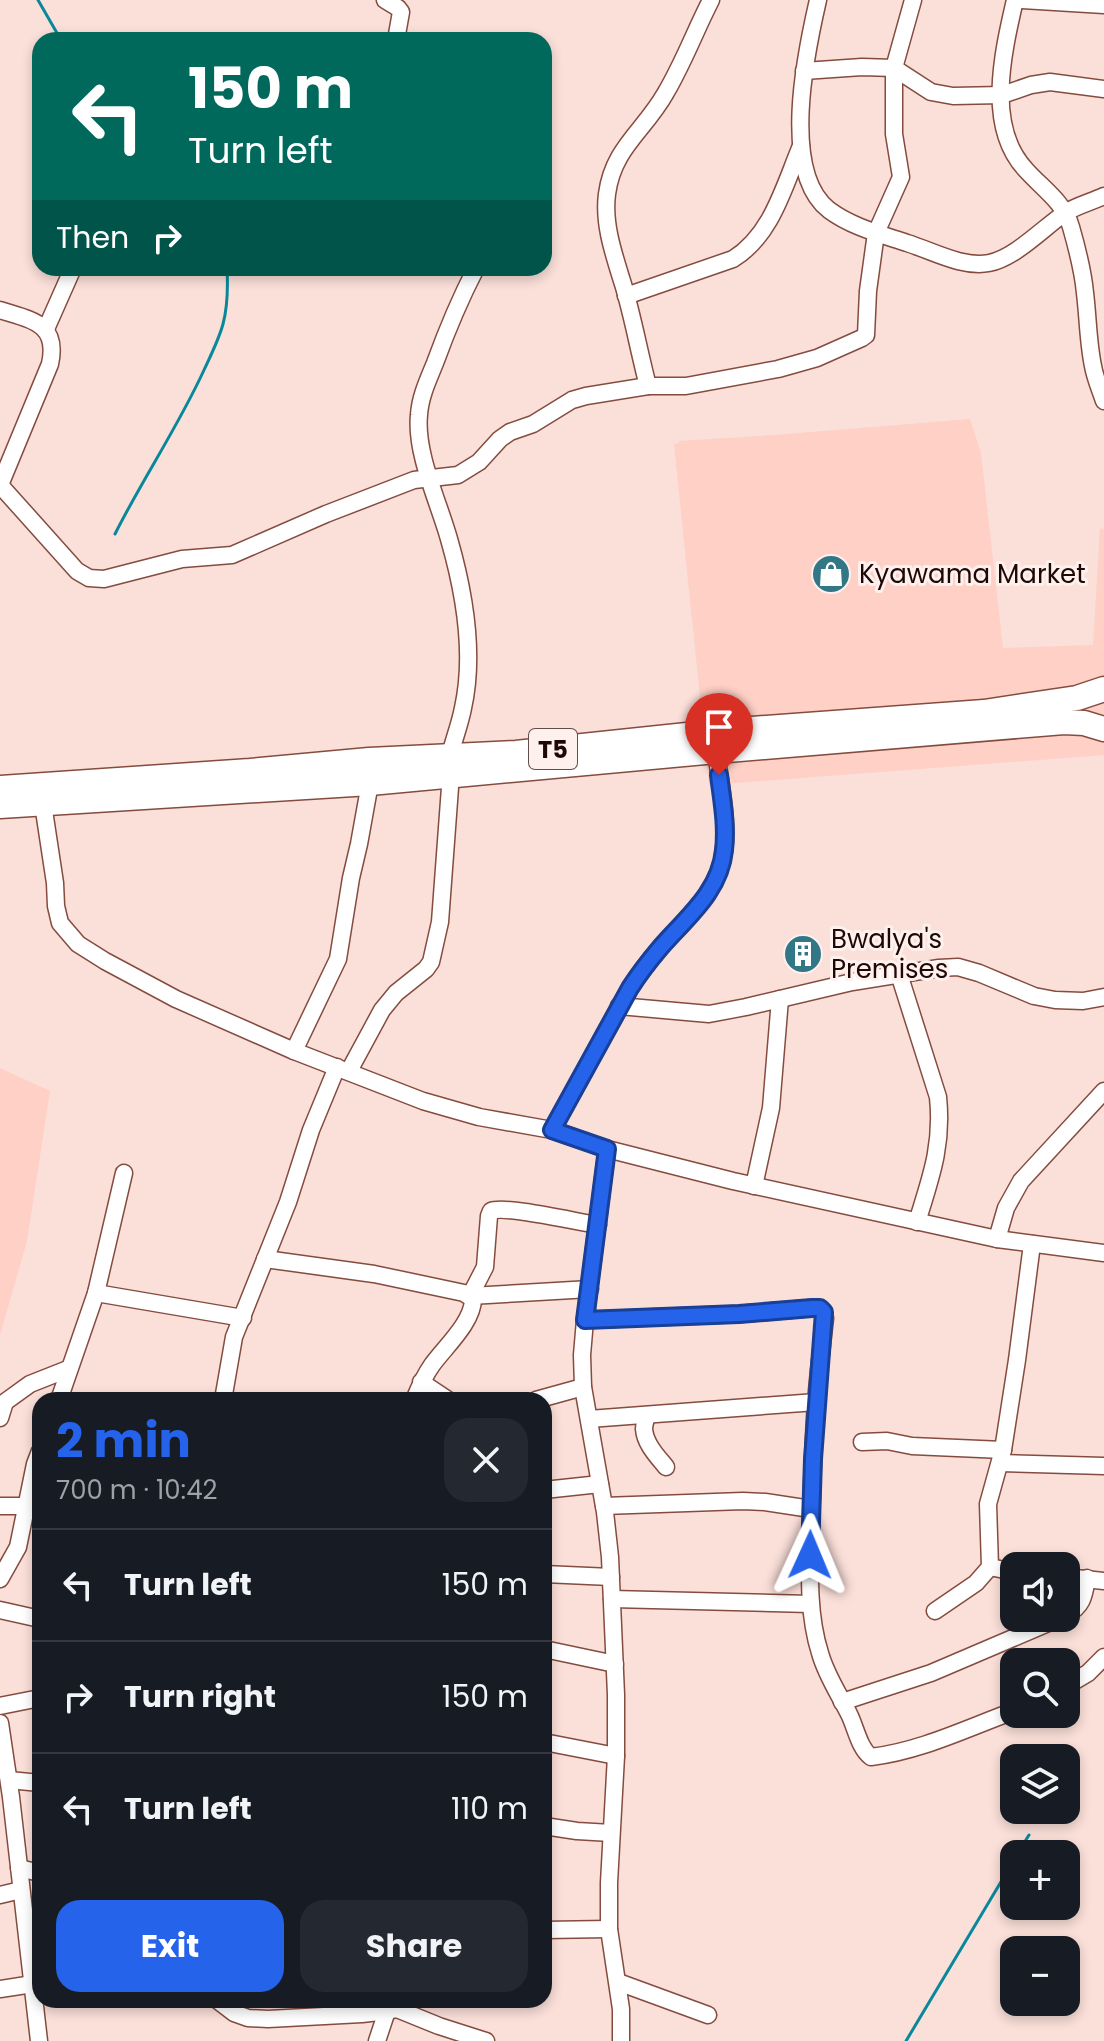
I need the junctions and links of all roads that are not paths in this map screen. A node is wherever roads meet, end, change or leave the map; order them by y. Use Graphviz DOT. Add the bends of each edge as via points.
graph roads {
  1 [pos="385,0"];
  2 [pos="711,0"];
  3 [pos="818,0"];
  4 [pos="913,0"];
  5 [pos="1015,0"];
  6 [pos="1022,0"];
  7 [pos="1104,5"];
  8 [pos="397,32"];
  9 [pos="894,68"];
  10 [pos="804,71"];
  11 [pos="1104,89"];
  12 [pos="1002,95"];
  13 [pos="802,144"];
  14 [pos="1104,196"];
  15 [pos="1067,212"];
  16 [pos="876,233"];
  17 [pos="69,276"];
  18 [pos="472,276"];
  19 [pos="626,296"];
  20 [pos="0,310"];
  21 [pos="46,329"];
  22 [pos="648,386"];
  23 [pos="1104,401"];
  24 [pos="429,477"];
  25 [pos="0,485"];
  26 [pos="1104,689"];
  27 [pos="1104,729"];
  28 [pos="716,751"];
  29 [pos="451,765"];
  30 [pos="370,783"];
  31 [pos="0,788"];
  32 [pos="43,804"];
  33 [pos="0,806"];
  34 [pos="899,974"];
  35 [pos="1104,997"];
  36 [pos="780,999"];
  37 [pos="619,1006"];
  38 [pos="294,1051"];
  39 [pos="343,1069"];
  40 [pos="1104,1091"];
  41 [pos="552,1130"];
  42 [pos="607,1149"];
  43 [pos="124,1173"];
  44 [pos="754,1186"];
  45 [pos="917,1222"];
  46 [pos="598,1225"];
  47 [pos="997,1239"];
  48 [pos="1032,1244"];
  49 [pos="1104,1253"];
  50 [pos="265,1259"];
  51 [pos="590,1289"];
  52 [pos="96,1293"];
  53 [pos="470,1296"];
  54 [pos="243,1318"];
  55 [pos="585,1320"];
  56 [pos="68,1369"];
  57 [pos="421,1382"];
  58 [pos="583,1387"];
  59 [pos="61,1392"];
  60 [pos="224,1392"];
  61 [pos="417,1392"];
  62 [pos="436,1392"];
  63 [pos="552,1396"];
  64 [pos="816,1402"];
  65 [pos="647,1415"];
  66 [pos="0,1418"];
  67 [pos="589,1419"];
  68 [pos="862,1442"];
  69 [pos="1002,1457"];
  70 [pos="1104,1466"];
  71 [pos="666,1467"];
  72 [pos="600,1484"];
  73 [pos="552,1489"];
  74 [pos="0,1506"];
  75 [pos="604,1506"];
  76 [pos="811,1509"];
  77 [pos="30,1513"];
  78 [pos="990,1567"];
  79 [pos="1000,1569"];
  80 [pos="552,1574"];
  81 [pos="611,1577"];
  82 [pos="0,1579"];
  83 [pos="1096,1580"];
  84 [pos="612,1599"];
  85 [pos="1080,1603"];
  86 [pos="810,1604"];
  87 [pos="0,1610"];
  88 [pos="935,1611"];
  89 [pos="32,1617"];
  90 [pos="1027,1632"];
  91 [pos="552,1651"];
  92 [pos="1104,1657"];
  93 [pos="615,1664"];
  94 [pos="1080,1678"];
  95 [pos="32,1700"];
  96 [pos="842,1702"];
  97 [pos="0,1706"];
  98 [pos="1000,1717"];
  99 [pos="0,1723"];
  100 [pos="552,1744"];
  101 [pos="616,1756"];
  102 [pos="9,1780"];
  103 [pos="32,1782"];
  104 [pos="6,1799"];
  105 [pos="552,1827"];
  106 [pos="611,1833"];
  107 [pos="19,1868"];
  108 [pos="32,1871"];
  109 [pos="21,1890"];
  110 [pos="0,1895"];
  111 [pos="609,1929"];
  112 [pos="552,1930"];
  113 [pos="32,1976"];
  114 [pos="618,1982"];
  115 [pos="32,1984"];
  116 [pos="0,1989"];
  117 [pos="36,2008"];
  118 [pos="227,2008"];
  119 [pos="306,2008"];
  120 [pos="396,2008"];
  121 [pos="401,2008"];
  122 [pos="708,2015"];
  123 [pos="39,2041"];
  124 [pos="377,2041"];
  125 [pos="486,2041"];
  126 [pos="621,2041"];
  1 -- 8 [label="street" via="401,12"];
  2 -- 19 [label="street" via="666,93 613,168 607,215"];
  3 -- 10 [label="street"];
  4 -- 9 [label="street"];
  5 -- 12 [label="street" via="1003,58"];
  6 -- 7 [label="street"];
  9 -- 10 [label="street"];
  9 -- 12 [label="street" via="931,92"];
  9 -- 16 [label="street" via="894,134 901,177"];
  10 -- 13 [label="street"];
  11 -- 12 [label="street" via="1042,83"];
  12 -- 15 [label="street" via="1004,135 1011,151"];
  13 -- 16 [label="street" via="813,192 827,209"];
  13 -- 19 [label="street" via="768,224 745,252"];
  14 -- 15 [label="street"];
  15 -- 16 [label="street" via="992,262 975,264"];
  15 -- 23 [label="street" via="1085,289 1092,365"];
  16 -- 22 [label="street" via="868,328 862,338 778,369 686,386"];
  17 -- 21 [label="street"];
  18 -- 24 [label="street" via="421,399 418,431"];
  19 -- 22 [label="street"];
  20 -- 21 [label="street"];
  21 -- 25 [label="street" via="52,340 50,364"];
  22 -- 24 [label="street" via="572,400 510,432 469,470"];
  24 -- 25 [label="street" via="232,555 182,559 96,579 70,564"];
  24 -- 29 [label="street" via="450,541 467,640 464,706"];
  26 -- 29 [label="highway, T5" via="984,712 725,731"];
  27 -- 28 [label="highway, T5" via="1064,722"];
  28 -- 29 [label="highway, T5" via="519,770"];
  28 -- 37 [label="street" via="725,823 724,852 714,884"];
  29 -- 30 [label="highway, T5"];
  29 -- 31 [label="highway, T5" via="250,771"];
  29 -- 39 [label="street" via="440,922 431,962 382,1010"];
  30 -- 32 [label="highway, T5"];
  30 -- 38 [label="street" via="338,959"];
  32 -- 33 [label="highway, T5"];
  32 -- 38 [label="street" via="60,923 78,944 176,999"];
  34 -- 35 [label="street" via="958,967 1034,996 1083,1001"];
  34 -- 36 [label="street"];
  34 -- 45 [label="street" via="940,1114 937,1151"];
  36 -- 37 [label="street" via="709,1014"];
  36 -- 44 [label="street" via="771,1108"];
  37 -- 41 [label="street"];
  38 -- 39 [label="street"];
  39 -- 41 [label="street" via="423,1101"];
  39 -- 50 [label="street" via="311,1130"];
  40 -- 47 [label="street" via="1021,1181"];
  41 -- 42 [label="street"];
  42 -- 44 [label="street"];
  42 -- 46 [label="street"];
  43 -- 52 [label="street"];
  44 -- 45 [label="street"];
  45 -- 47 [label="street"];
  46 -- 51 [label="street"];
  46 -- 53 [label="street" via="494,1209 485,1267"];
  47 -- 48 [label="street"];
  48 -- 49 [label="street"];
  48 -- 69 [label="street"];
  50 -- 53 [label="street" via="374,1274"];
  50 -- 54 [label="street"];
  51 -- 53 [label="street"];
  51 -- 55 [label="street"];
  52 -- 54 [label="street"];
  52 -- 56 [label="street"];
  53 -- 57 [label="street" via="470,1314"];
  54 -- 60 [label="street" via="234,1337"];
  55 -- 58 [label="street"];
  55 -- 64 [label="street" via="820,1308 825,1318"];
  56 -- 59 [label="street"];
  56 -- 66 [label="street" via="30,1384 5,1402"];
  57 -- 61 [label="street"];
  57 -- 62 [label="street"];
  58 -- 63 [label="street"];
  58 -- 67 [label="street"];
  64 -- 65 [label="street"];
  64 -- 76 [label="street"];
  65 -- 67 [label="street"];
  65 -- 71 [label="street" via="647,1439"];
  67 -- 72 [label="street"];
  68 -- 69 [label="street"];
  69 -- 70 [label="street"];
  69 -- 78 [label="street" via="988,1504"];
  72 -- 73 [label="street"];
  72 -- 75 [label="street"];
  74 -- 77 [label="street"];
  75 -- 76 [label="street" via="743,1501"];
  75 -- 81 [label="street"];
  76 -- 86 [label="street"];
  77 -- 82 [label="street"];
  78 -- 79 [label="street"];
  78 -- 88 [label="street"];
  80 -- 81 [label="street"];
  81 -- 84 [label="street"];
  83 -- 85 [label="street"];
  84 -- 86 [label="street"];
  84 -- 93 [label="street"];
  86 -- 96 [label="street" via="820,1654"];
  87 -- 89 [label="street"];
  90 -- 96 [label="street" via="931,1673"];
  91 -- 93 [label="street"];
  92 -- 94 [label="street"];
  93 -- 101 [label="street"];
  95 -- 97 [label="street"];
  96 -- 98 [label="street" via="871,1757"];
  99 -- 102 [label="street"];
  100 -- 101 [label="street"];
  101 -- 106 [label="street"];
  102 -- 103 [label="street"];
  102 -- 104 [label="street"];
  104 -- 107 [label="street"];
  105 -- 106 [label="street"];
  106 -- 111 [label="street"];
  107 -- 108 [label="street"];
  107 -- 109 [label="street"];
  109 -- 110 [label="street"];
  109 -- 113 [label="street"];
  111 -- 112 [label="street"];
  111 -- 114 [label="street"];
  114 -- 122 [label="street"];
  114 -- 126 [label="street"];
  115 -- 116 [label="street"];
  117 -- 123 [label="street"];
  118 -- 119 [label="street" via="248,2018 268,2019"];
  120 -- 124 [label="street"];
  121 -- 125 [label="street"];
}
